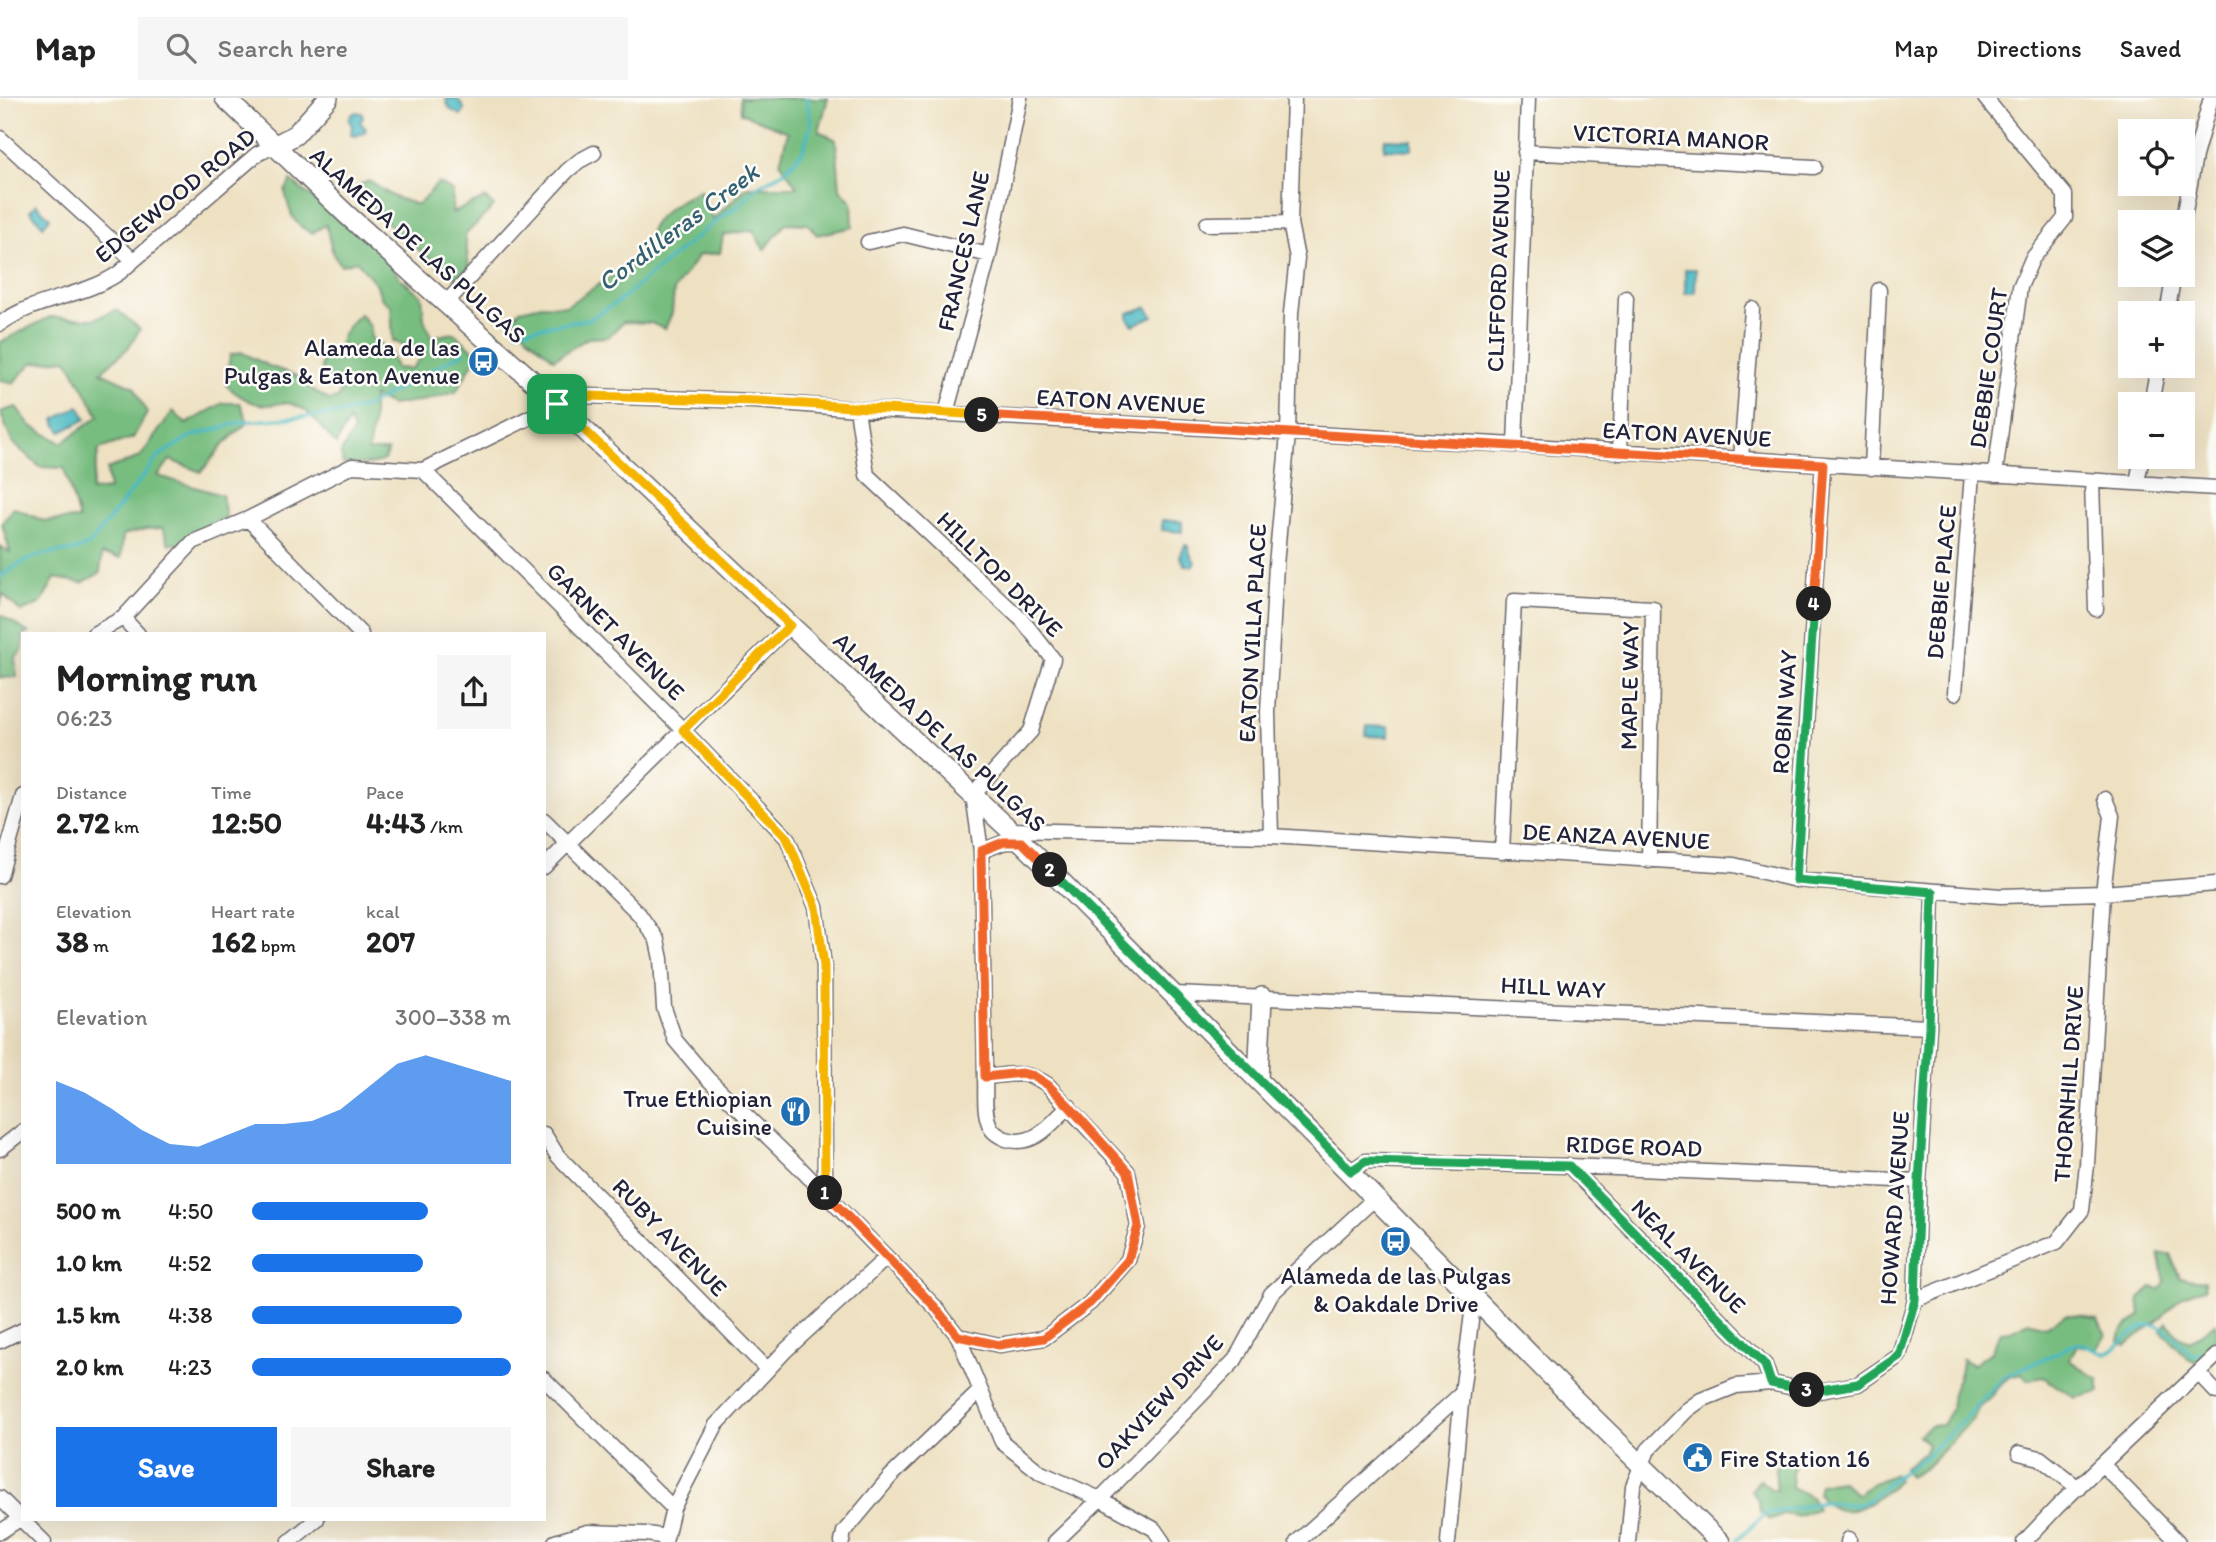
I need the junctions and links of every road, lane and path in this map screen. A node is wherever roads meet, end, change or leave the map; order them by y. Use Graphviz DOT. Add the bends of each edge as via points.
graph roads {
  1 [pos="225,98"];
  2 [pos="328,98"];
  3 [pos="1018,98"];
  4 [pos="1294,98"];
  5 [pos="1528,98"];
  6 [pos="1985,98"];
  7 [pos="2211,98"];
  8 [pos="0,138"];
  9 [pos="276,145"];
  10 [pos="1525,152"];
  11 [pos="594,153"];
  12 [pos="1814,167"];
  13 [pos="2185,210"];
  14 [pos="1290,223"];
  15 [pos="1208,224"];
  16 [pos="868,242"];
  17 [pos="989,255"];
  18 [pos="133,260"];
  19 [pos="1879,290"];
  20 [pos="1626,298"];
  21 [pos="444,304"];
  22 [pos="1752,309"];
  23 [pos="0,324"];
  24 [pos="557,404"];
  25 [pos="857,409"];
  26 [pos="946,413"];
  27 [pos="1288,434"];
  28 [pos="1515,445"];
  29 [pos="1620,453"];
  30 [pos="1741,459"];
  31 [pos="1823,464"];
  32 [pos="1871,468"];
  33 [pos="2140,469"];
  34 [pos="423,470"];
  35 [pos="1972,474"];
  36 [pos="1995,475"];
  37 [pos="2092,481"];
  38 [pos="2137,482"];
  39 [pos="2216,488"];
  40 [pos="248,519"];
  41 [pos="2096,609"];
  42 [pos="123,618"];
  43 [pos="790,625"];
  44 [pos="98,632"];
  45 [pos="136,632"];
  46 [pos="359,632"];
  47 [pos="1955,693"];
  48 [pos="683,730"];
  49 [pos="973,795"];
  50 [pos="2105,799"];
  51 [pos="21,803"];
  52 [pos="546,822"];
  53 [pos="1016,836"];
  54 [pos="1270,836"];
  55 [pos="568,844"];
  56 [pos="981,851"];
  57 [pos="1502,852"];
  58 [pos="1649,861"];
  59 [pos="546,865"];
  60 [pos="0,876"];
  61 [pos="1796,880"];
  62 [pos="2216,884"];
  63 [pos="1933,892"];
  64 [pos="2103,894"];
  65 [pos="1175,994"];
  66 [pos="1262,997"];
  67 [pos="1929,1027"];
  68 [pos="985,1077"];
  69 [pos="1258,1079"];
  70 [pos="1069,1106"];
  71 [pos="21,1133"];
  72 [pos="546,1137"];
  73 [pos="0,1149"];
  74 [pos="1569,1166"];
  75 [pos="1351,1171"];
  76 [pos="1919,1181"];
  77 [pos="825,1194"];
  78 [pos="1375,1198"];
  79 [pos="886,1258"];
  80 [pos="1474,1297"];
  81 [pos="1915,1300"];
  82 [pos="21,1331"];
  83 [pos="958,1336"];
  84 [pos="0,1341"];
  85 [pos="2216,1356"];
  86 [pos="767,1368"];
  87 [pos="2198,1373"];
  88 [pos="546,1381"];
  89 [pos="1771,1383"];
  90 [pos="980,1391"];
  91 [pos="2216,1392"];
  92 [pos="1462,1393"];
  93 [pos="2019,1453"];
  94 [pos="2102,1464"];
  95 [pos="1641,1465"];
  96 [pos="2078,1488"];
  97 [pos="0,1498"];
  98 [pos="1100,1499"];
  99 [pos="673,1508"];
  100 [pos="21,1518"];
  101 [pos="24,1521"];
  102 [pos="315,1521"];
  103 [pos="0,1532"];
  104 [pos="665,1540"];
  105 [pos="44,1542"];
  106 [pos="289,1542"];
  107 [pos="555,1542"];
  108 [pos="842,1542"];
  109 [pos="1055,1542"];
  110 [pos="1163,1542"];
  111 [pos="1297,1542"];
  112 [pos="1448,1542"];
  113 [pos="1628,1542"];
  114 [pos="1720,1542"];
  115 [pos="2024,1542"];
  116 [pos="2178,1542"];
  1 -- 9 [label="main road, ALAMEDA DE LAS PULGAS"];
  2 -- 9 [label="main road, EDGEWOOD ROAD" via="295,135"];
  3 -- 17 [label="street, FRANCES LANE"];
  4 -- 14 [label="street, EATON VILLA PLACE"];
  5 -- 10 [label="street, CLIFFORD AVENUE"];
  6 -- 36 [label="street, DEBBIE COURT" via="2064,194 2065,218 2032,259 2020,287"];
  7 -- 13 [label="street"];
  8 -- 18 [label="street"];
  9 -- 18 [label="street, EDGEWOOD ROAD" via="257,154"];
  9 -- 21 [label="main road, ALAMEDA DE LAS PULGAS"];
  10 -- 12 [label="street, VICTORIA MANOR"];
  10 -- 28 [label="street, CLIFFORD AVENUE"];
  11 -- 21 [label="street" via="567,171"];
  14 -- 15 [label="street"];
  14 -- 27 [label="street, EATON VILLA PLACE" via="1297,258"];
  16 -- 17 [label="street" via="903,234"];
  17 -- 26 [label="street, FRANCES LANE"];
  18 -- 23 [label="street, EDGEWOOD ROAD" via="103,284 24,309"];
  19 -- 32 [label="street"];
  20 -- 29 [label="street"];
  21 -- 24 [label="main road, ALAMEDA DE LAS PULGAS"];
  22 -- 30 [label="street"];
  24 -- 25 [label="street, EATON AVENUE" via="587,396"];
  24 -- 34 [label="street, EATON AVENUE"];
  24 -- 43 [label="main road, ALAMEDA DE LAS PULGAS"];
  25 -- 26 [label="street, EATON AVENUE"];
  25 -- 49 [label="street, HILLTOP DRIVE" via="867,475 1023,621 1052,659 1031,731"];
  26 -- 27 [label="street, EATON AVENUE"];
  27 -- 28 [label="street, EATON AVENUE"];
  27 -- 54 [label="street, EATON VILLA PLACE" via="1268,712"];
  28 -- 29 [label="street, EATON AVENUE"];
  29 -- 30 [label="street, EATON AVENUE"];
  30 -- 31 [label="street, EATON AVENUE"];
  31 -- 32 [label="street, EATON AVENUE"];
  31 -- 61 [label="street, ROBIN WAY"];
  32 -- 35 [label="street, EATON AVENUE"];
  33 -- 38 [label="street"];
  34 -- 40 [label="street, EATON AVENUE" via="352,466"];
  34 -- 48 [label="street, GARNET AVENUE"];
  35 -- 36 [label="street, EATON AVENUE"];
  35 -- 47 [label="street, DEBBIE PLACE"];
  36 -- 37 [label="street, EATON AVENUE"];
  37 -- 38 [label="street, EATON AVENUE"];
  37 -- 41 [label="street"];
  38 -- 39 [label="street, EATON AVENUE"];
  40 -- 42 [label="street, EATON AVENUE" via="193,542"];
  40 -- 46 [label="street"];
  42 -- 44 [label="street, EATON AVENUE"];
  42 -- 45 [label="street"];
  43 -- 48 [label="street"];
  43 -- 49 [label="main road, ALAMEDA DE LAS PULGAS"];
  48 -- 55 [label="street"];
  48 -- 77 [label="street, GARNET AVENUE" via="787,838 816,907 824,966"];
  49 -- 53 [label="main road, ALAMEDA DE LAS PULGAS"];
  49 -- 56 [label="street"];
  50 -- 64 [label="street, THORNHILL DRIVE" via="2112,816"];
  51 -- 60 [label="street"];
  52 -- 55 [label="street"];
  53 -- 54 [label="street, DE ANZA AVENUE"];
  53 -- 56 [label="street"];
  53 -- 65 [label="main road, ALAMEDA DE LAS PULGAS"];
  54 -- 57 [label="street, DE ANZA AVENUE"];
  55 -- 59 [label="street"];
  55 -- 77 [label="street" via="639,914 657,940 664,1008 675,1040 707,1078"];
  56 -- 68 [label="street"];
  57 -- 58 [label="street, DE ANZA AVENUE"];
  57 -- 58 [label="street, MAPLE WAY" via="1514,601 1653,608"];
  58 -- 61 [label="street, DE ANZA AVENUE" via="1734,865"];
  61 -- 63 [label="street, DE ANZA AVENUE"];
  62 -- 64 [label="street, DE ANZA AVENUE"];
  63 -- 64 [label="street, DE ANZA AVENUE"];
  63 -- 67 [label="street, HOWARD AVENUE"];
  64 -- 81 [label="street, THORNHILL DRIVE" via="2082,1210 2057,1242"];
  65 -- 66 [label="street, HILL WAY"];
  65 -- 69 [label="main road, ALAMEDA DE LAS PULGAS"];
  66 -- 67 [label="street, HILL WAY"];
  66 -- 69 [label="main road"];
  67 -- 76 [label="street, HOWARD AVENUE"];
  68 -- 70 [label="street" via="1034,1076"];
  68 -- 70 [label="street" via="990,1128 1014,1142 1038,1136"];
  69 -- 75 [label="main road, ALAMEDA DE LAS PULGAS"];
  70 -- 83 [label="street" via="1128,1172 1138,1226 1128,1260 1090,1303 1044,1338 999,1345"];
  71 -- 73 [label="street"];
  72 -- 86 [label="street, RUBY AVENUE" via="557,1155"];
  74 -- 75 [label="street, RIDGE ROAD" via="1366,1161"];
  74 -- 76 [label="street, RIDGE ROAD"];
  74 -- 89 [label="street, NEAL AVENUE" via="1765,1365"];
  75 -- 78 [label="main road, ALAMEDA DE LAS PULGAS"];
  76 -- 81 [label="street, HOWARD AVENUE"];
  77 -- 79 [label="street"];
  78 -- 80 [label="main road, ALAMEDA DE LAS PULGAS"];
  78 -- 98 [label="street, OAKVIEW DRIVE" via="1271,1294 1235,1360"];
  79 -- 83 [label="street"];
  79 -- 86 [label="street"];
  80 -- 92 [label="street"];
  80 -- 95 [label="main road, ALAMEDA DE LAS PULGAS"];
  81 -- 89 [label="street, HOWARD AVENUE" via="1899,1356 1858,1384 1814,1391"];
  82 -- 84 [label="street"];
  83 -- 90 [label="street"];
  85 -- 87 [label="street"];
  86 -- 99 [label="street" via="716,1425"];
  87 -- 91 [label="street"];
  87 -- 94 [label="street"];
  88 -- 99 [label="street"];
  89 -- 95 [label="street, HOWARD AVENUE" via="1737,1386 1701,1400 1651,1445"];
  90 -- 98 [label="street" via="1002,1442 1041,1474"];
  90 -- 108 [label="street" via="890,1476 844,1532"];
  92 -- 111 [label="street"];
  92 -- 112 [label="street"];
  93 -- 96 [label="street" via="2040,1458"];
  94 -- 96 [label="street"];
  94 -- 116 [label="street"];
  95 -- 113 [label="street, HOWARD AVENUE" via="1633,1486"];
  95 -- 114 [label="main road, ALAMEDA DE LAS PULGAS"];
  96 -- 115 [label="street"];
  97 -- 100 [label="street"];
  98 -- 109 [label="street, OAKVIEW DRIVE"];
  98 -- 110 [label="street" via="1154,1529"];
  99 -- 104 [label="street"];
  100 -- 103 [label="street"];
  101 -- 105 [label="street"];
  102 -- 106 [label="street"];
  104 -- 107 [label="street" via="647,1534 588,1532"];
}
